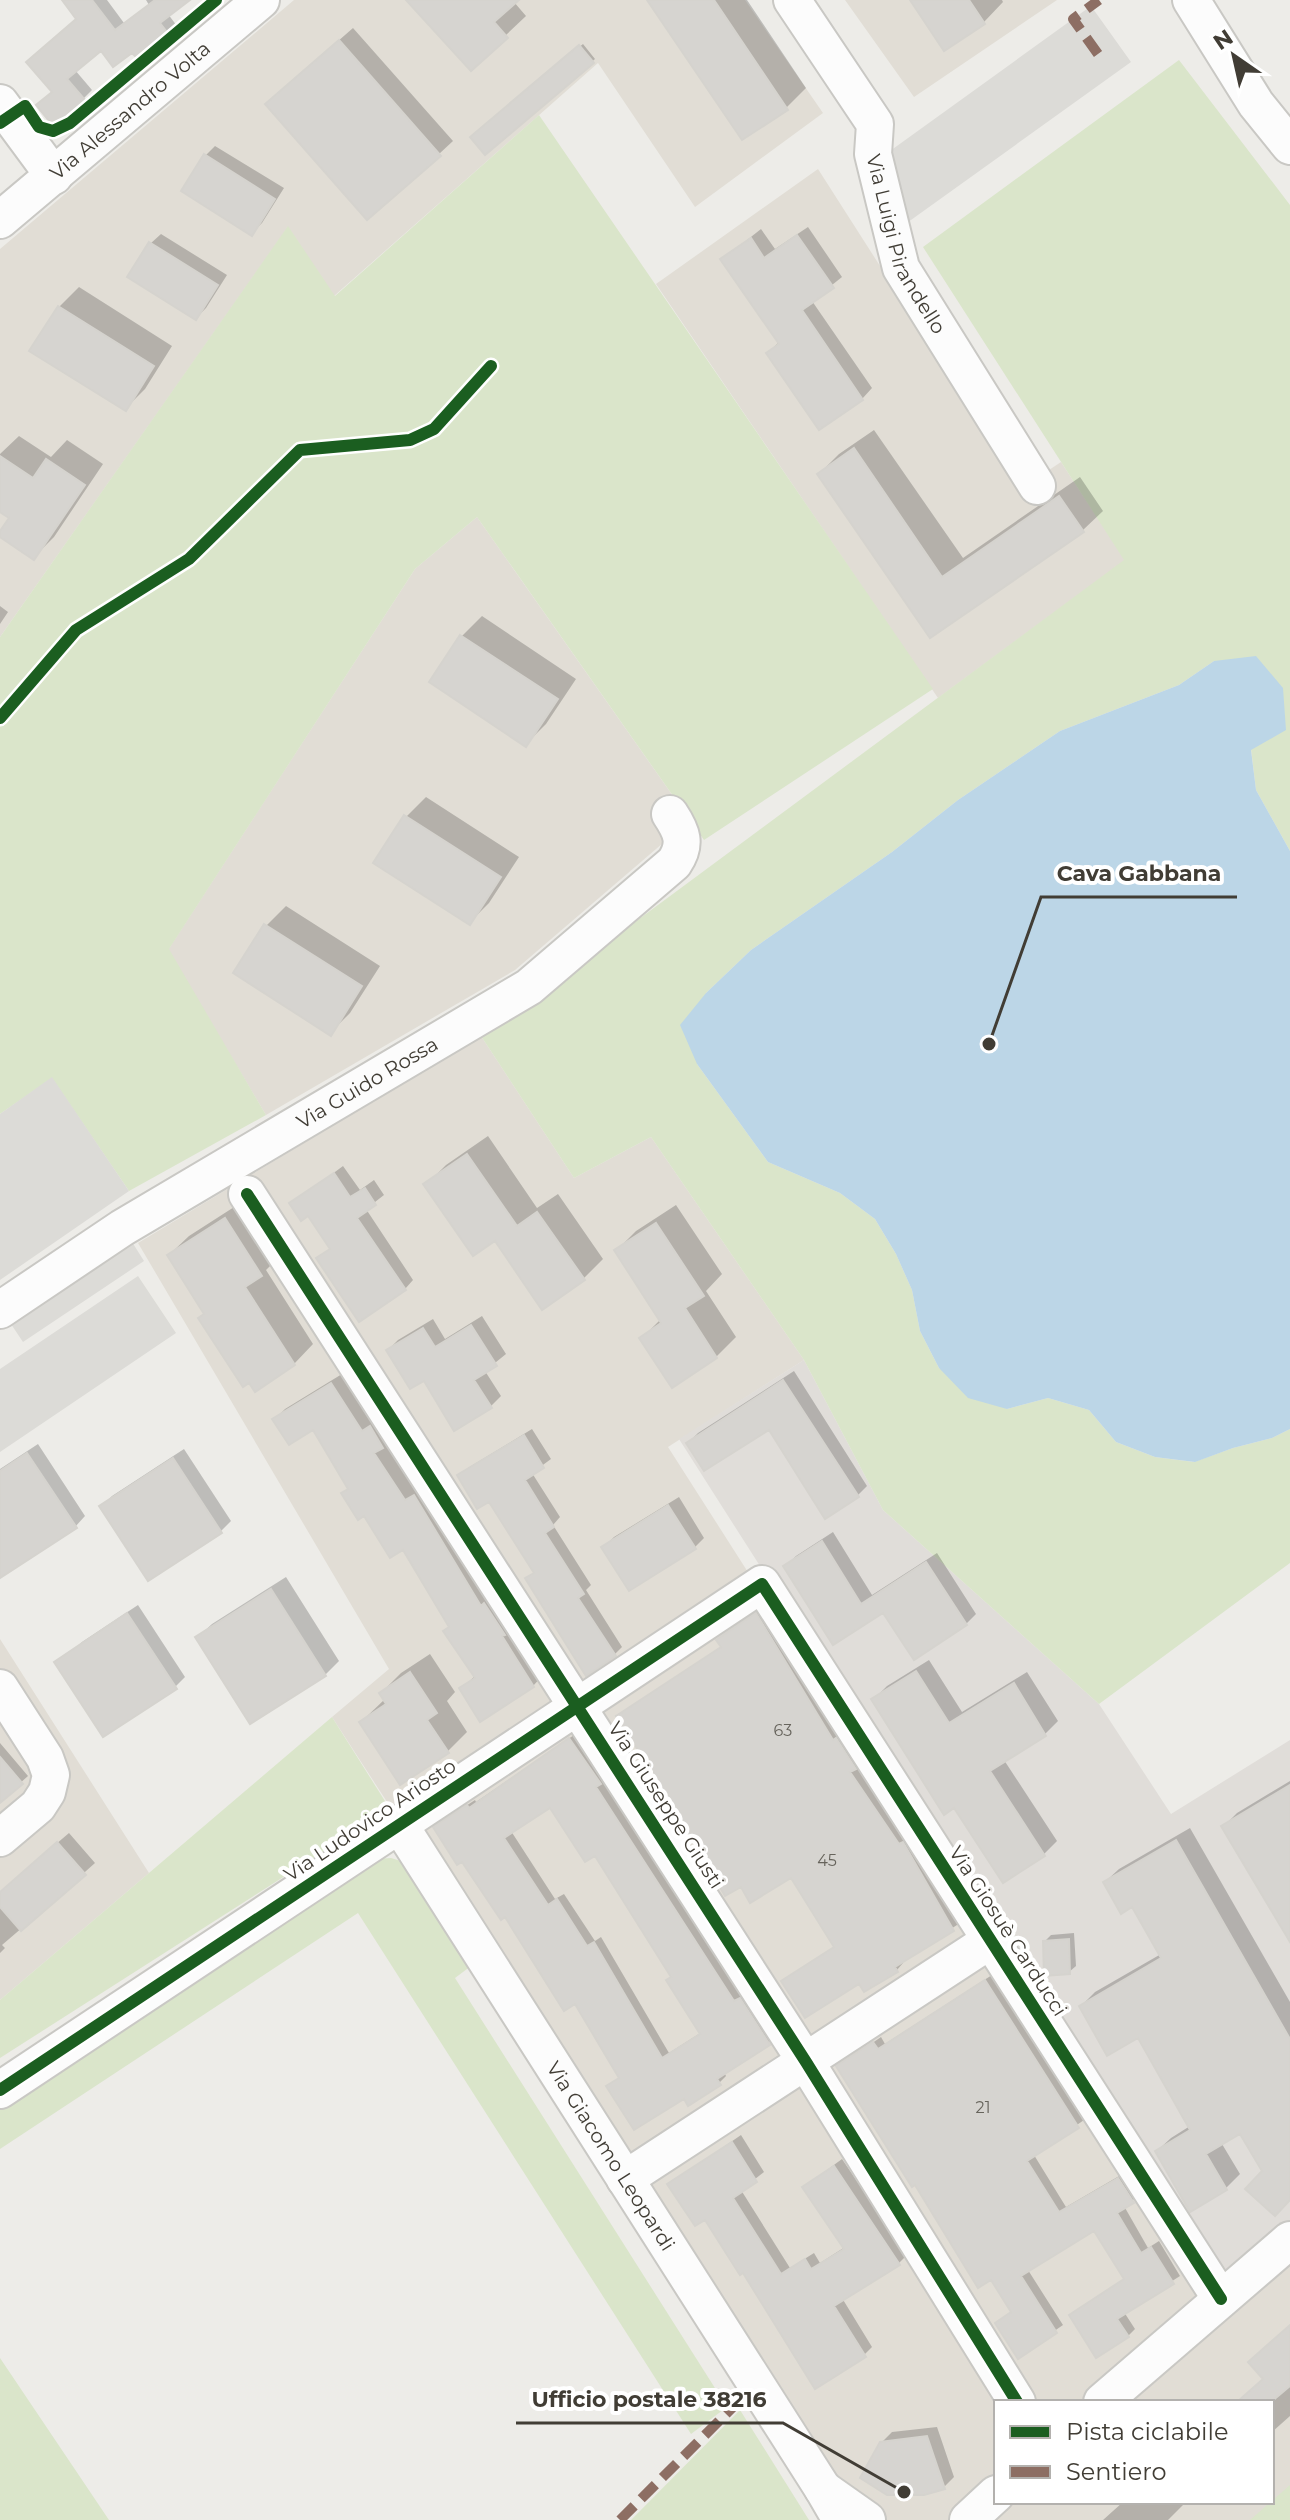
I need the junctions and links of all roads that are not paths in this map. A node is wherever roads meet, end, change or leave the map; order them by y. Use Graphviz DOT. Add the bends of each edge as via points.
graph roads {
  1 [pos="261,0"];
  2 [pos="792,0"];
  3 [pos="1191,0"];
  4 [pos="0,103"];
  5 [pos="1290,146"];
  6 [pos="54,176"];
  7 [pos="0,220"];
  8 [pos="1037,486"];
  9 [pos="670,814"];
  10 [pos="247,1194"];
  11 [pos="0,1310"];
  12 [pos="762,1584"];
  13 [pos="0,1688"];
  14 [pos="578,1706"];
  15 [pos="399,1824"];
  16 [pos="0,1838"];
  17 [pos="991,1940"];
  18 [pos="806,2062"];
  19 [pos="0,2090"];
  20 [pos="625,2179"];
  21 [pos="1290,2240"];
  22 [pos="1221,2299"];
  23 [pos="1016,2400"];
  24 [pos="1104,2400"];
  25 [pos="823,2489"];
  26 [pos="841,2520"];
  27 [pos="867,2520"];
  1 -- 6 [label="street, Via Alessandro Volta"];
  2 -- 8 [label="street, Via Luigi Pirandello" via="875,124 873,154 901,268"];
  3 -- 5 [label="street" via="1256,104"];
  4 -- 6 [label="street"];
  6 -- 7 [label="street, Via Alessandro Volta"];
  9 -- 11 [label="street, Via Guido Rossa" via="683,838 674,863 529,987 122,1228"];
  10 -- 14 [label="street, Via Giuseppe Giusti"];
  12 -- 14 [label="street, Via Ludovico Ariosto"];
  12 -- 17 [label="street, Via Giosuè Carducci"];
  13 -- 16 [label="street" via="51,1775 38,1806"];
  14 -- 15 [label="street, Via Ludovico Ariosto"];
  14 -- 18 [label="street, Via Giuseppe Giusti"];
  15 -- 19 [label="street, Via Ludovico Ariosto"];
  15 -- 20 [label="street, Via Giacomo Leopardi"];
  17 -- 18 [label="street"];
  17 -- 22 [label="street, Via Giosuè Carducci"];
  18 -- 20 [label="street"];
  18 -- 23 [label="street, Via Giuseppe Giusti"];
  20 -- 25 [label="street, Via Giacomo Leopardi"];
  21 -- 22 [label="street"];
  22 -- 24 [label="street"];
  25 -- 26 [label="street, Via Giacomo Leopardi"];
  25 -- 27 [label="street, Via Giacomo Leopardi"];
}
